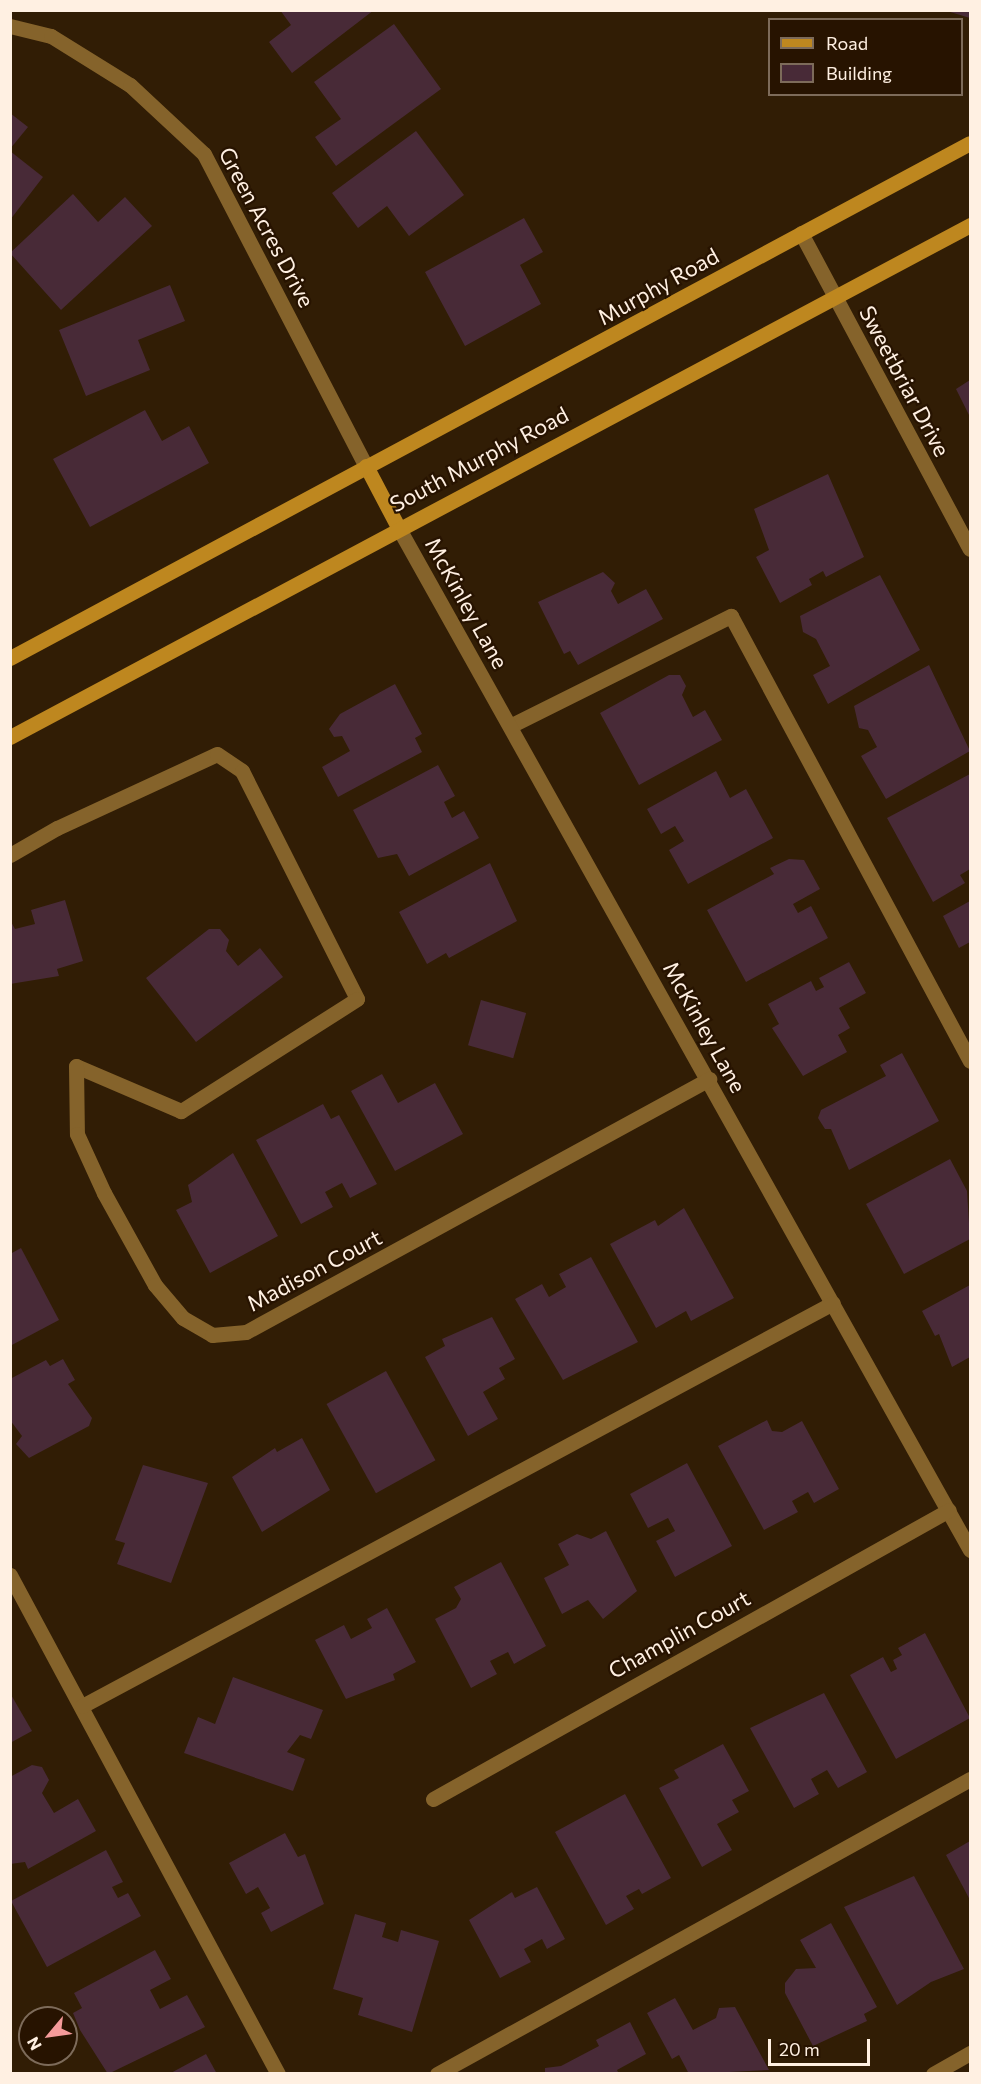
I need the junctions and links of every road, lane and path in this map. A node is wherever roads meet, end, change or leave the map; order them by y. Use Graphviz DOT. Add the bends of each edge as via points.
graph roads {
  1 [pos="10,26"];
  2 [pos="970,143"];
  3 [pos="970,225"];
  4 [pos="801,233"];
  5 [pos="834,297"];
  6 [pos="366,466"];
  7 [pos="398,527"];
  8 [pos="970,549"];
  9 [pos="10,658"];
  10 [pos="510,726"];
  11 [pos="10,737"];
  12 [pos="10,855"];
  13 [pos="967,1044"];
  14 [pos="970,1061"];
  15 [pos="709,1079"];
  16 [pos="833,1303"];
  17 [pos="949,1510"];
  18 [pos="970,1550"];
  19 [pos="10,1575"];
  20 [pos="82,1706"];
  21 [pos="970,1779"];
  22 [pos="433,1799"];
  23 [pos="970,2053"];
  24 [pos="278,2073"];
  25 [pos="437,2073"];
  26 [pos="933,2073"];
  1 -- 6 [label="street, Green Acres Drive" via="51,36 130,85 204,154"];
  2 -- 4 [label="main road, Murphy Road"];
  3 -- 5 [label="main road, South Murphy Road"];
  4 -- 5 [label="street, Sweetbriar Drive"];
  4 -- 6 [label="main road, Murphy Road"];
  5 -- 7 [label="main road, South Murphy Road"];
  5 -- 8 [label="street, Sweetbriar Drive"];
  6 -- 7 [label="main road"];
  6 -- 9 [label="main road, South Murphy Road"];
  7 -- 10 [label="street, McKinley Lane"];
  7 -- 11 [label="main road, South Murphy Road"];
  10 -- 13 [label="street" via="731,616"];
  10 -- 15 [label="street, McKinley Lane"];
  12 -- 15 [label="street, Madison Court" via="57,828 217,754 242,771 357,999 181,1111 76,1066 77,1134 104,1193 155,1285 183,1318 212,1335 246,1332"];
  13 -- 14 [label="street"];
  15 -- 16 [label="street, McKinley Lane"];
  16 -- 17 [label="street, McKinley Lane"];
  16 -- 20 [label="street"];
  17 -- 18 [label="street, McKinley Lane"];
  17 -- 22 [label="street, Champlin Court"];
  19 -- 20 [label="street"];
  20 -- 24 [label="street"];
  21 -- 25 [label="street"];
  23 -- 26 [label="street"];
}
